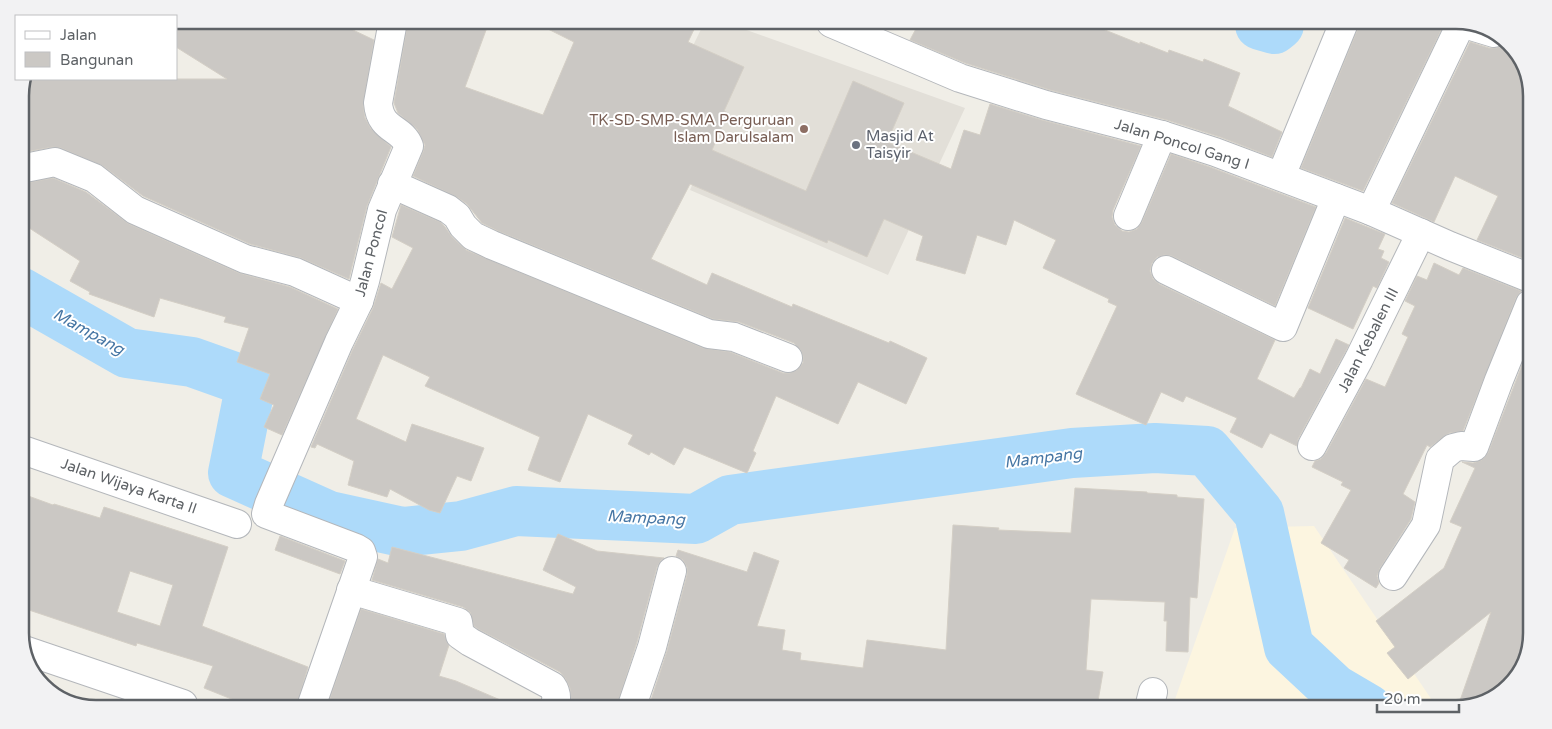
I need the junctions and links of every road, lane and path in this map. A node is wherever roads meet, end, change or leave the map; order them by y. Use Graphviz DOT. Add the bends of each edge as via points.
graph roads {
  1 [pos="392,29"];
  2 [pos="845,29"];
  3 [pos="1341,29"];
  4 [pos="1458,29"];
  5 [pos="1162,135"];
  6 [pos="29,167"];
  7 [pos="1280,176"];
  8 [pos="392,184"];
  9 [pos="1336,198"];
  10 [pos="1371,211"];
  11 [pos="1128,216"];
  12 [pos="1421,233"];
  13 [pos="1166,270"];
  14 [pos="1523,275"];
  15 [pos="358,301"];
  16 [pos="1523,321"];
  17 [pos="788,358"];
  18 [pos="1312,446"];
  19 [pos="29,452"];
  20 [pos="237,524"];
  21 [pos="672,571"];
  22 [pos="1393,576"];
  23 [pos="351,590"];
  24 [pos="31,653"];
  25 [pos="171,700"];
  26 [pos="313,700"];
  27 [pos="556,700"];
  28 [pos="634,700"];
  1 -- 8 [label="street, Jalan Poncol" via="379,112 383,122 409,146"];
  2 -- 5 [label="street, Jalan Poncol Gang I" via="960,78 1046,105"];
  3 -- 7 [label="street"];
  4 -- 10 [label="street"];
  5 -- 7 [label="street, Jalan Poncol Gang I"];
  5 -- 11 [label="street"];
  6 -- 15 [label="street" via="55,162 94,178 135,210 245,259 295,272"];
  7 -- 9 [label="street, Jalan Poncol Gang I"];
  8 -- 15 [label="street, Jalan Poncol"];
  8 -- 17 [label="street" via="448,209 473,236 492,245 709,334 734,337"];
  9 -- 10 [label="street, Jalan Poncol Gang I"];
  9 -- 13 [label="street" via="1283,327"];
  10 -- 12 [label="street, Jalan Poncol Gang I"];
  12 -- 14 [label="street, Jalan Poncol Gang I"];
  12 -- 18 [label="street, Jalan Kebalen III"];
  15 -- 23 [label="street, Jalan Poncol" via="271,500 361,551 363,557"];
  16 -- 22 [label="street" via="1474,447 1453,448 1440,459 1426,525"];
  19 -- 20 [label="street, Jalan Wijaya Karta II"];
  21 -- 28 [label="street"];
  23 -- 26 [label="street"];
  23 -- 27 [label="street" via="458,622 460,634 470,642 552,686"];
  24 -- 25 [label="street"];
}
